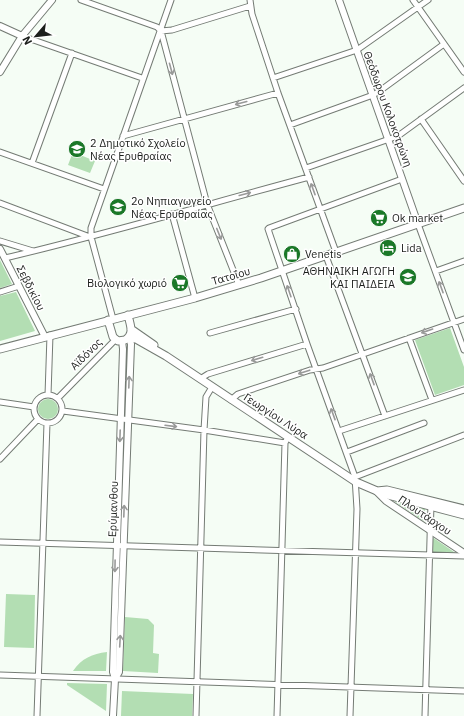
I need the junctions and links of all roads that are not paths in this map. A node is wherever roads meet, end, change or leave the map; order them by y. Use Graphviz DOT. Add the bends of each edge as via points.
graph roads {
  1 [pos="52,0"];
  2 [pos="81,0"];
  3 [pos="171,0"];
  4 [pos="339,0"];
  5 [pos="413,0"];
  6 [pos="428,0"];
  7 [pos="250,3"];
  8 [pos="418,7"];
  9 [pos="0,26"];
  10 [pos="161,31"];
  11 [pos="22,36"];
  12 [pos="444,44"];
  13 [pos="357,50"];
  14 [pos="72,53"];
  15 [pos="1,68"];
  16 [pos="464,72"];
  17 [pos="142,78"];
  18 [pos="273,78"];
  19 [pos="464,88"];
  20 [pos="278,93"];
  21 [pos="373,95"];
  22 [pos="184,118"];
  23 [pos="421,119"];
  24 [pos="290,125"];
  25 [pos="123,136"];
  26 [pos="388,139"];
  27 [pos="0,152"];
  28 [pos="32,163"];
  29 [pos="306,168"];
  30 [pos="309,177"];
  31 [pos="402,179"];
  32 [pos="464,181"];
  33 [pos="104,189"];
  34 [pos="0,204"];
  35 [pos="207,204"];
  36 [pos="464,208"];
  37 [pos="321,209"];
  38 [pos="172,214"];
  39 [pos="418,224"];
  40 [pos="91,237"];
  41 [pos="0,241"];
  42 [pos="0,249"];
  43 [pos="34,251"];
  44 [pos="336,252"];
  45 [pos="326,256"];
  46 [pos="5,258"];
  47 [pos="464,261"];
  48 [pos="283,271"];
  49 [pos="436,271"];
  50 [pos="239,285"];
  51 [pos="19,286"];
  52 [pos="0,292"];
  53 [pos="195,298"];
  54 [pos="296,309"];
  55 [pos="128,315"];
  56 [pos="464,319"];
  57 [pos="111,320"];
  58 [pos="454,322"];
  59 [pos="131,329"];
  60 [pos="210,333"];
  61 [pos="48,336"];
  62 [pos="409,338"];
  63 [pos="122,340"];
  64 [pos="307,344"];
  65 [pos="0,349"];
  66 [pos="464,350"];
  67 [pos="362,354"];
  68 [pos="166,356"];
  69 [pos="317,369"];
  70 [pos="200,379"];
  71 [pos="212,387"];
  72 [pos="464,390"];
  73 [pos="48,395"];
  74 [pos="58,398"];
  75 [pos="231,400"];
  76 [pos="432,400"];
  77 [pos="0,402"];
  78 [pos="34,407"];
  79 [pos="63,411"];
  80 [pos="385,416"];
  81 [pos="38,419"];
  82 [pos="120,419"];
  83 [pos="128,420"];
  84 [pos="47,423"];
  85 [pos="424,423"];
  86 [pos="204,430"];
  87 [pos="339,431"];
  88 [pos="464,435"];
  89 [pos="286,440"];
  90 [pos="347,452"];
  91 [pos="0,459"];
  92 [pos="356,479"];
  93 [pos="377,491"];
  94 [pos="431,504"];
  95 [pos="464,509"];
  96 [pos="464,515"];
  97 [pos="430,530"];
  98 [pos="0,542"];
  99 [pos="43,543"];
  100 [pos="116,545"];
  101 [pos="123,545"];
  102 [pos="200,548"];
  103 [pos="280,550"];
  104 [pos="355,553"];
  105 [pos="464,553"];
  106 [pos="429,555"];
  107 [pos="464,556"];
  108 [pos="0,675"];
  109 [pos="38,677"];
  110 [pos="115,679"];
  111 [pos="197,682"];
  112 [pos="278,684"];
  113 [pos="351,687"];
  114 [pos="425,689"];
  115 [pos="464,691"];
  116 [pos="37,716"];
  117 [pos="113,716"];
  118 [pos="196,716"];
  119 [pos="277,716"];
  120 [pos="350,716"];
  121 [pos="424,716"];
  1 -- 11 [label="street"];
  2 -- 10 [label="street" via="157,27"];
  3 -- 10 [label="street"];
  4 -- 13 [label="street, Θεόδωρου Κολοκοτρώνη"];
  5 -- 8 [label="street"];
  6 -- 8 [label="street"];
  7 -- 10 [label="street" via="172,30"];
  7 -- 18 [label="street"];
  8 -- 12 [label="street"];
  8 -- 13 [label="street"];
  9 -- 11 [label="street"];
  10 -- 17 [label="street"];
  10 -- 22 [label="street, one-way"];
  11 -- 14 [label="street"];
  11 -- 15 [label="street"];
  12 -- 16 [label="street"];
  12 -- 21 [label="street"];
  13 -- 18 [label="street"];
  13 -- 21 [label="street, Θεόδωρου Κολοκοτρώνη"];
  14 -- 17 [label="street"];
  14 -- 28 [label="street"];
  17 -- 25 [label="street"];
  18 -- 20 [label="street"];
  19 -- 23 [label="street"];
  20 -- 22 [label="street, one-way"];
  20 -- 24 [label="street"];
  21 -- 24 [label="street"];
  21 -- 26 [label="street, Θεόδωρου Κολοκοτρώνη"];
  22 -- 25 [label="street"];
  22 -- 35 [label="street"];
  23 -- 26 [label="street" via="398,136"];
  23 -- 32 [label="street"];
  24 -- 29 [label="street"];
  25 -- 33 [label="street"];
  26 -- 29 [label="street"];
  26 -- 31 [label="street, Θεόδωρου Κολοκοτρώνη"];
  27 -- 28 [label="street"];
  28 -- 33 [label="street"];
  29 -- 30 [label="street"];
  35 -- 30 [label="street, one-way"];
  37 -- 30 [label="street, one-way"];
  31 -- 37 [label="street"];
  31 -- 39 [label="street, Θεόδωρου Κολοκοτρώνη"];
  33 -- 40 [label="street" via="91,228"];
  34 -- 40 [label="street"];
  35 -- 38 [label="street"];
  35 -- 50 [label="street, one-way"];
  36 -- 39 [label="main road, Τατοΐου"];
  37 -- 44 [label="street"];
  37 -- 48 [label="street" via="269,228"];
  38 -- 40 [label="street"];
  38 -- 53 [label="street"];
  39 -- 44 [label="main road, Τατοΐου"];
  39 -- 49 [label="street"];
  40 -- 43 [label="street"];
  40 -- 57 [label="street"];
  41 -- 43 [label="street"];
  42 -- 46 [label="street, Σεβδικίου"];
  43 -- 46 [label="street"];
  44 -- 45 [label="main road, Τατοΐου"];
  45 -- 48 [label="main road, Τατοΐου"];
  45 -- 67 [label="street"];
  46 -- 51 [label="street, Σεβδικίου"];
  47 -- 49 [label="street"];
  48 -- 50 [label="main road, Τατοΐου"];
  54 -- 48 [label="street, one-way"];
  58 -- 49 [label="street, one-way"];
  50 -- 53 [label="main road, Τατοΐου"];
  51 -- 52 [label="street"];
  51 -- 61 [label="street, Σεβδικίου"];
  53 -- 55 [label="main road, Τατοΐου"];
  54 -- 60 [label="street"];
  54 -- 64 [label="street"];
  55 -- 57 [label="main road, Τατοΐου"];
  55 -- 59 [label="main road, Ερύμανθου"];
  56 -- 58 [label="street"];
  57 -- 61 [label="main road, Τατοΐου"];
  57 -- 63 [label="main road, Αϊδόνος" via="113,337"];
  58 -- 62 [label="street, one-way"];
  58 -- 66 [label="street"];
  59 -- 63 [label="main road, Ερύμανθου" via="131,334"];
  59 -- 68 [label="main road, Γεωργίου Λύρα"];
  61 -- 65 [label="main road, Τατοΐου"];
  61 -- 73 [label="street"];
  62 -- 67 [label="street"];
  62 -- 76 [label="street"];
  63 -- 68 [label="main road, Γεωργίου Λύρα" via="136,339"];
  63 -- 74 [label="street, Αϊδόνος"];
  63 -- 82 [label="street, Ερύμανθου"];
  83 -- 63 [label="street, Ερύμανθου, one-way" via="131,344"];
  64 -- 69 [label="street"];
  64 -- 70 [label="street, one-way" via="208,374"];
  67 -- 69 [label="street"];
  80 -- 67 [label="street, one-way"];
  68 -- 70 [label="main road, Γεωργίου Λύρα"];
  69 -- 75 [label="street, one-way" via="238,394"];
  87 -- 69 [label="street, one-way"];
  70 -- 71 [label="main road, Γεωργίου Λύρα"];
  71 -- 75 [label="main road, Γεωργίου Λύρα"];
  71 -- 86 [label="street" via="206,397"];
  72 -- 76 [label="street"];
  73 -- 74 [label="street"];
  73 -- 78 [label="street" via="39,398"];
  74 -- 79 [label="street"];
  75 -- 89 [label="main road, Γεωργίου Λύρα"];
  76 -- 80 [label="street"];
  77 -- 78 [label="street"];
  78 -- 81 [label="street"];
  79 -- 82 [label="street"];
  79 -- 84 [label="street" via="58,420"];
  80 -- 87 [label="street"];
  81 -- 84 [label="street"];
  81 -- 91 [label="street"];
  82 -- 83 [label="street"];
  82 -- 100 [label="street, Ερύμανθου, one-way"];
  83 -- 86 [label="street, one-way"];
  101 -- 83 [label="street, Ερύμανθου, one-way"];
  84 -- 99 [label="street"];
  85 -- 90 [label="street"];
  86 -- 89 [label="street"];
  86 -- 102 [label="street"];
  87 -- 90 [label="street"];
  88 -- 92 [label="street"];
  89 -- 92 [label="main road, Γεωργίου Λύρα"];
  89 -- 103 [label="street"];
  90 -- 92 [label="street"];
  92 -- 93 [label="main road, Γεωργίου Λύρα"];
  92 -- 104 [label="street"];
  93 -- 94 [label="main road, Γεωργίου Λύρα" via="387,490"];
  93 -- 97 [label="street, Πλουτάρχου" via="386,501"];
  94 -- 95 [label="main road, Γεωργίου Λύρα"];
  94 -- 96 [label="main road, Γεωργίου Λύρα"];
  94 -- 97 [label="street"];
  97 -- 105 [label="street, Πλουτάρχου"];
  97 -- 106 [label="street"];
  98 -- 99 [label="street"];
  99 -- 100 [label="street"];
  99 -- 109 [label="street"];
  100 -- 101 [label="street"];
  100 -- 110 [label="street, Ερύμανθου, one-way" via="113,672"];
  101 -- 102 [label="street"];
  110 -- 101 [label="street, Ερύμανθου, one-way" via="119,672"];
  102 -- 103 [label="street"];
  102 -- 111 [label="street"];
  103 -- 104 [label="street"];
  103 -- 112 [label="street"];
  104 -- 106 [label="street"];
  104 -- 113 [label="street"];
  106 -- 107 [label="street"];
  106 -- 114 [label="street"];
  108 -- 109 [label="street"];
  109 -- 110 [label="street"];
  109 -- 116 [label="street"];
  110 -- 111 [label="street"];
  110 -- 117 [label="street, Ερύμανθου"];
  111 -- 112 [label="street"];
  111 -- 118 [label="street"];
  112 -- 113 [label="street"];
  112 -- 119 [label="street"];
  113 -- 114 [label="street"];
  113 -- 120 [label="street"];
  114 -- 115 [label="street"];
  114 -- 121 [label="street"];
}
